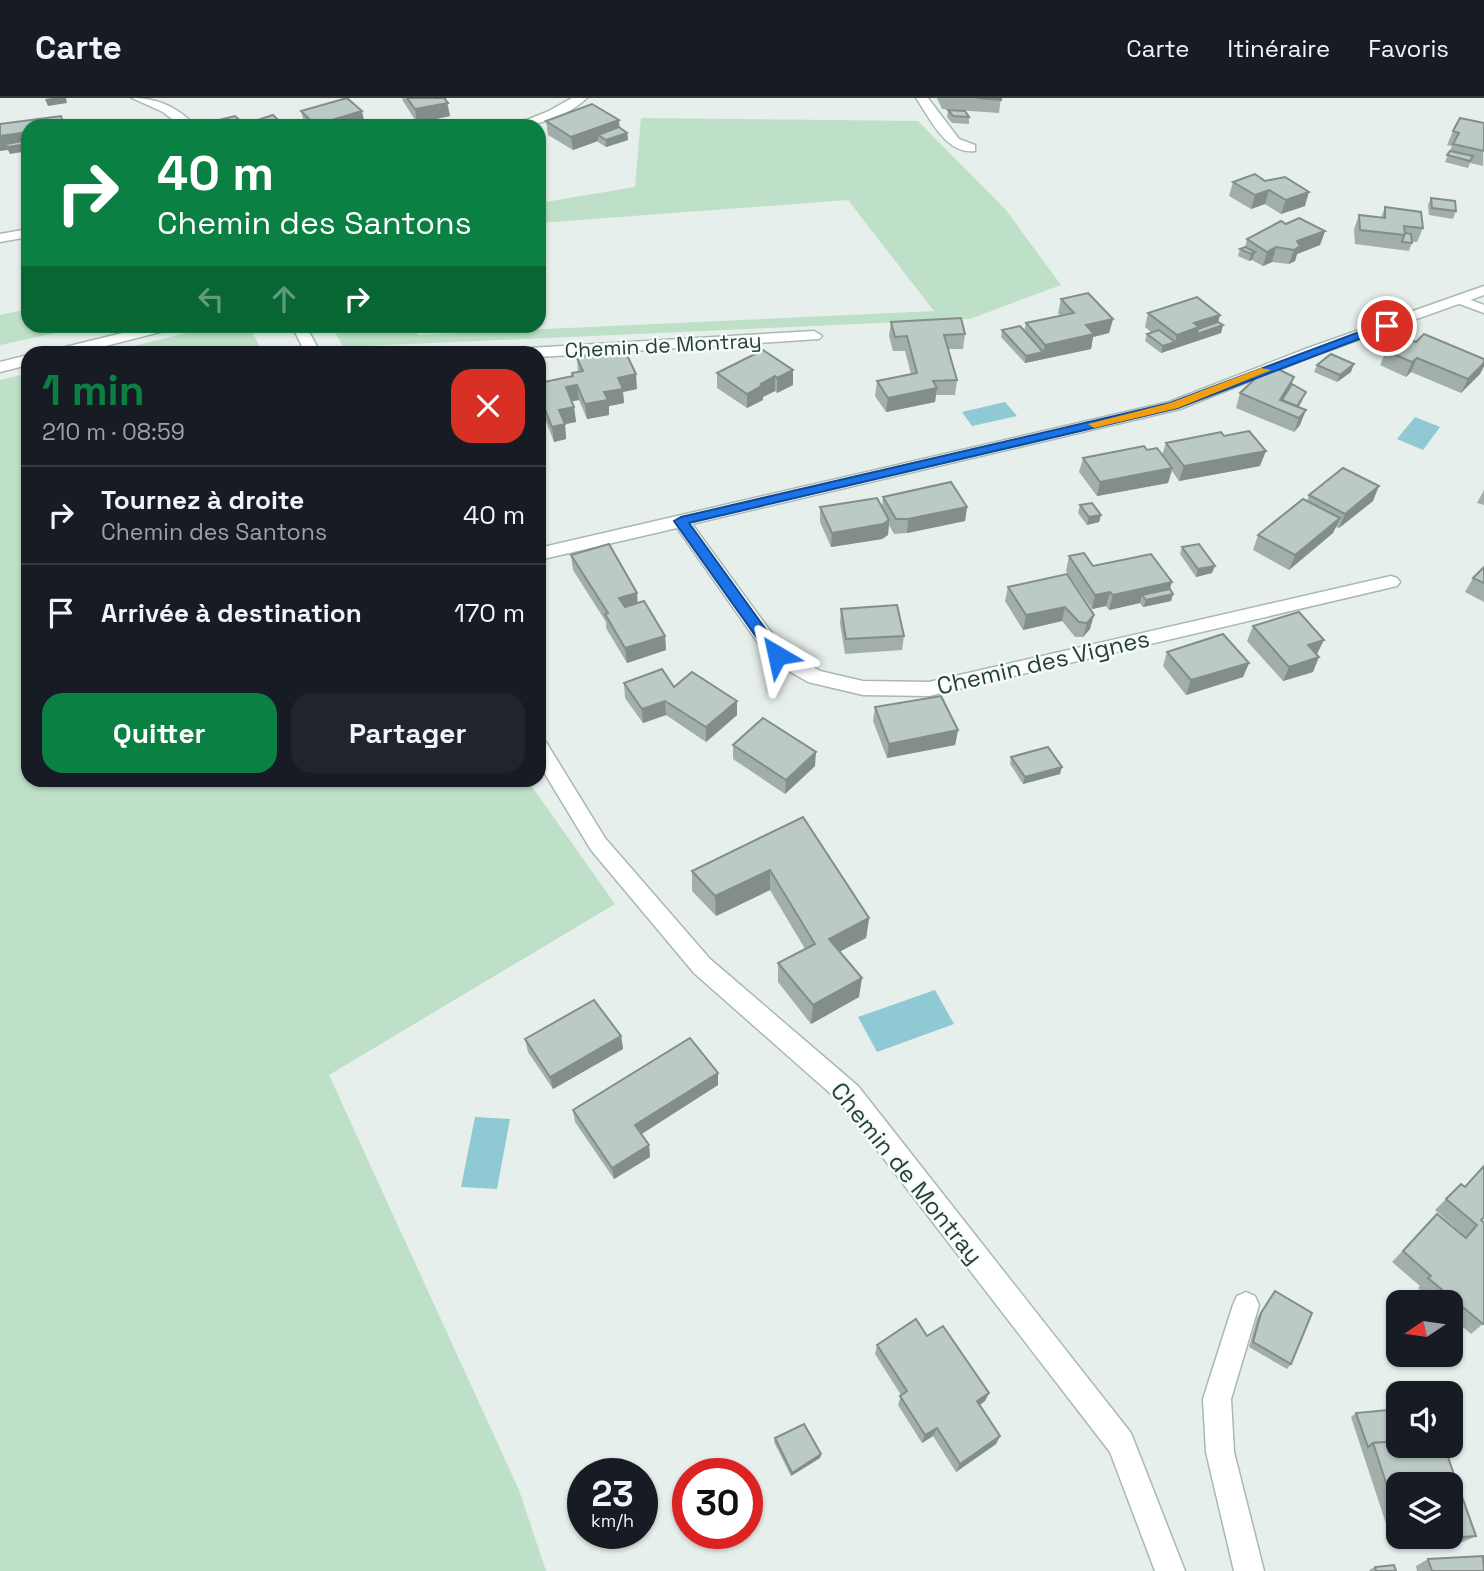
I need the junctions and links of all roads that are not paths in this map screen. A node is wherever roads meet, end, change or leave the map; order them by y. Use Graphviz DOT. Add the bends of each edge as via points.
graph roads {
  1 [pos="138,98"];
  2 [pos="581,98"];
  3 [pos="922,98"];
  4 [pos="181,119"];
  5 [pos="538,119"];
  6 [pos="970,148"];
  7 [pos="21,234"];
  8 [pos="0,238"];
  9 [pos="1484,290"];
  10 [pos="1461,300"];
  11 [pos="1484,309"];
  12 [pos="139,333"];
  13 [pos="814,336"];
  14 [pos="86,346"];
  15 [pos="546,352"];
  16 [pos="21,362"];
  17 [pos="0,367"];
  18 [pos="681,521"];
  19 [pos="546,552"];
  20 [pos="1391,582"];
  21 [pos="546,759"];
  22 [pos="1246,1305"];
  23 [pos="1170,1571"];
  24 [pos="1249,1571"];
  1 -- 4 [label="street"];
  2 -- 5 [label="street"];
  3 -- 6 [label="street" via="954,142"];
  7 -- 8 [label="street"];
  9 -- 10 [label="street"];
  10 -- 11 [label="lane"];
  10 -- 18 [label="street" via="1174,405"];
  12 -- 14 [label="street"];
  13 -- 15 [label="street, Chemin de Montray"];
  16 -- 17 [label="street"];
  18 -- 19 [label="street"];
  18 -- 20 [label="street, Chemin des Vignes" via="777,655 815,677 863,688 929,689"];
  21 -- 23 [label="street, Chemin de Montray" via="598,844 702,966 849,1094 1121,1443"];
  22 -- 24 [label="street" via="1217,1399 1220,1452"];
}
